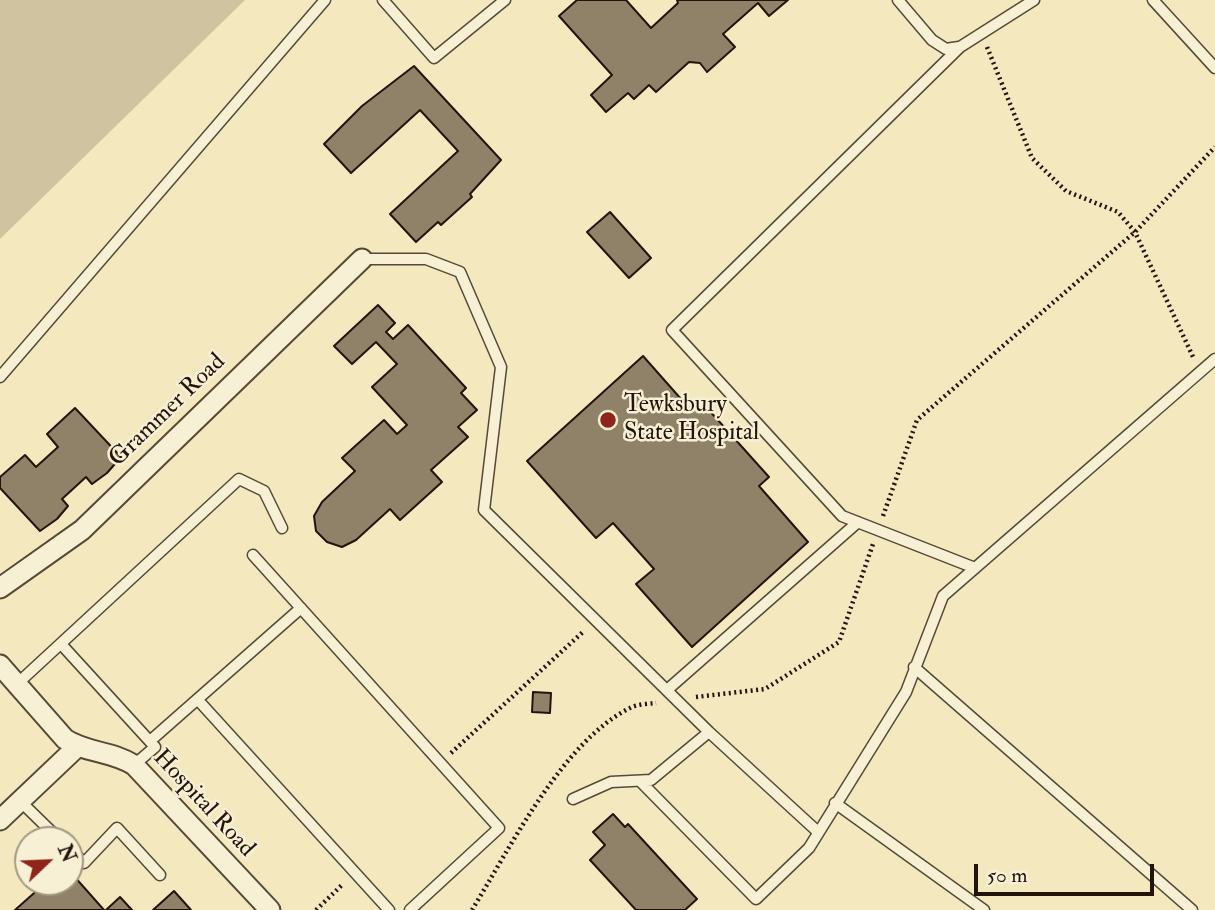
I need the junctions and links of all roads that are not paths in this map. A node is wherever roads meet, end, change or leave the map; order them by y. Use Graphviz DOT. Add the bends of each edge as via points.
graph roads {
  1 [pos="325,0"];
  2 [pos="383,0"];
  3 [pos="505,0"];
  4 [pos="898,0"];
  5 [pos="1034,0"];
  6 [pos="1153,0"];
  7 [pos="960,47"];
  8 [pos="1215,68"];
  9 [pos="362,259"];
  10 [pos="1215,359"];
  11 [pos="0,377"];
  12 [pos="858,522"];
  13 [pos="282,528"];
  14 [pos="253,555"];
  15 [pos="975,568"];
  16 [pos="0,588"];
  17 [pos="301,608"];
  18 [pos="61,644"];
  19 [pos="0,665"];
  20 [pos="914,667"];
  21 [pos="17,684"];
  22 [pos="667,690"];
  23 [pos="198,699"];
  24 [pos="709,732"];
  25 [pos="150,741"];
  26 [pos="77,747"];
  27 [pos="134,765"];
  28 [pos="640,781"];
  29 [pos="573,799"];
  30 [pos="20,801"];
  31 [pos="835,803"];
  32 [pos="0,820"];
  33 [pos="46,826"];
  34 [pos="818,832"];
  35 [pos="84,862"];
  36 [pos="160,874"];
  37 [pos="270,910"];
  38 [pos="389,910"];
  39 [pos="410,910"];
  40 [pos="984,910"];
  41 [pos="1192,910"];
  1 -- 11 [label="lane"];
  2 -- 3 [label="lane" via="434,58"];
  4 -- 7 [label="lane" via="932,40 946,49"];
  5 -- 7 [label="lane"];
  6 -- 8 [label="lane"];
  7 -- 12 [label="lane" via="672,330 842,516"];
  9 -- 16 [label="street, Grammer Road" via="82,530"];
  9 -- 22 [label="lane" via="426,259 460,272 501,368 484,510"];
  10 -- 15 [label="lane"];
  12 -- 15 [label="lane"];
  12 -- 22 [label="lane"];
  13 -- 18 [label="lane" via="264,492 239,479"];
  14 -- 17 [label="lane"];
  15 -- 20 [label="lane" via="943,596"];
  17 -- 23 [label="lane"];
  17 -- 39 [label="lane" via="499,828"];
  18 -- 21 [label="lane"];
  18 -- 25 [label="lane"];
  19 -- 21 [label="street, Hospital Road"];
  20 -- 31 [label="lane" via="905,692"];
  20 -- 41 [label="lane"];
  21 -- 26 [label="street, Hospital Road" via="50,724"];
  22 -- 24 [label="lane"];
  23 -- 25 [label="lane"];
  23 -- 38 [label="lane"];
  24 -- 28 [label="lane" via="651,780"];
  24 -- 34 [label="lane"];
  25 -- 27 [label="lane" via="155,747"];
  26 -- 27 [label="street, Hospital Road"];
  26 -- 30 [label="street"];
  27 -- 37 [label="street, Hospital Road"];
  28 -- 29 [label="lane" via="611,782"];
  28 -- 34 [label="lane" via="756,899 809,848"];
  30 -- 32 [label="street"];
  30 -- 33 [label="lane"];
  31 -- 34 [label="lane"];
  31 -- 40 [label="lane"];
  35 -- 36 [label="lane" via="117,828"];
}
